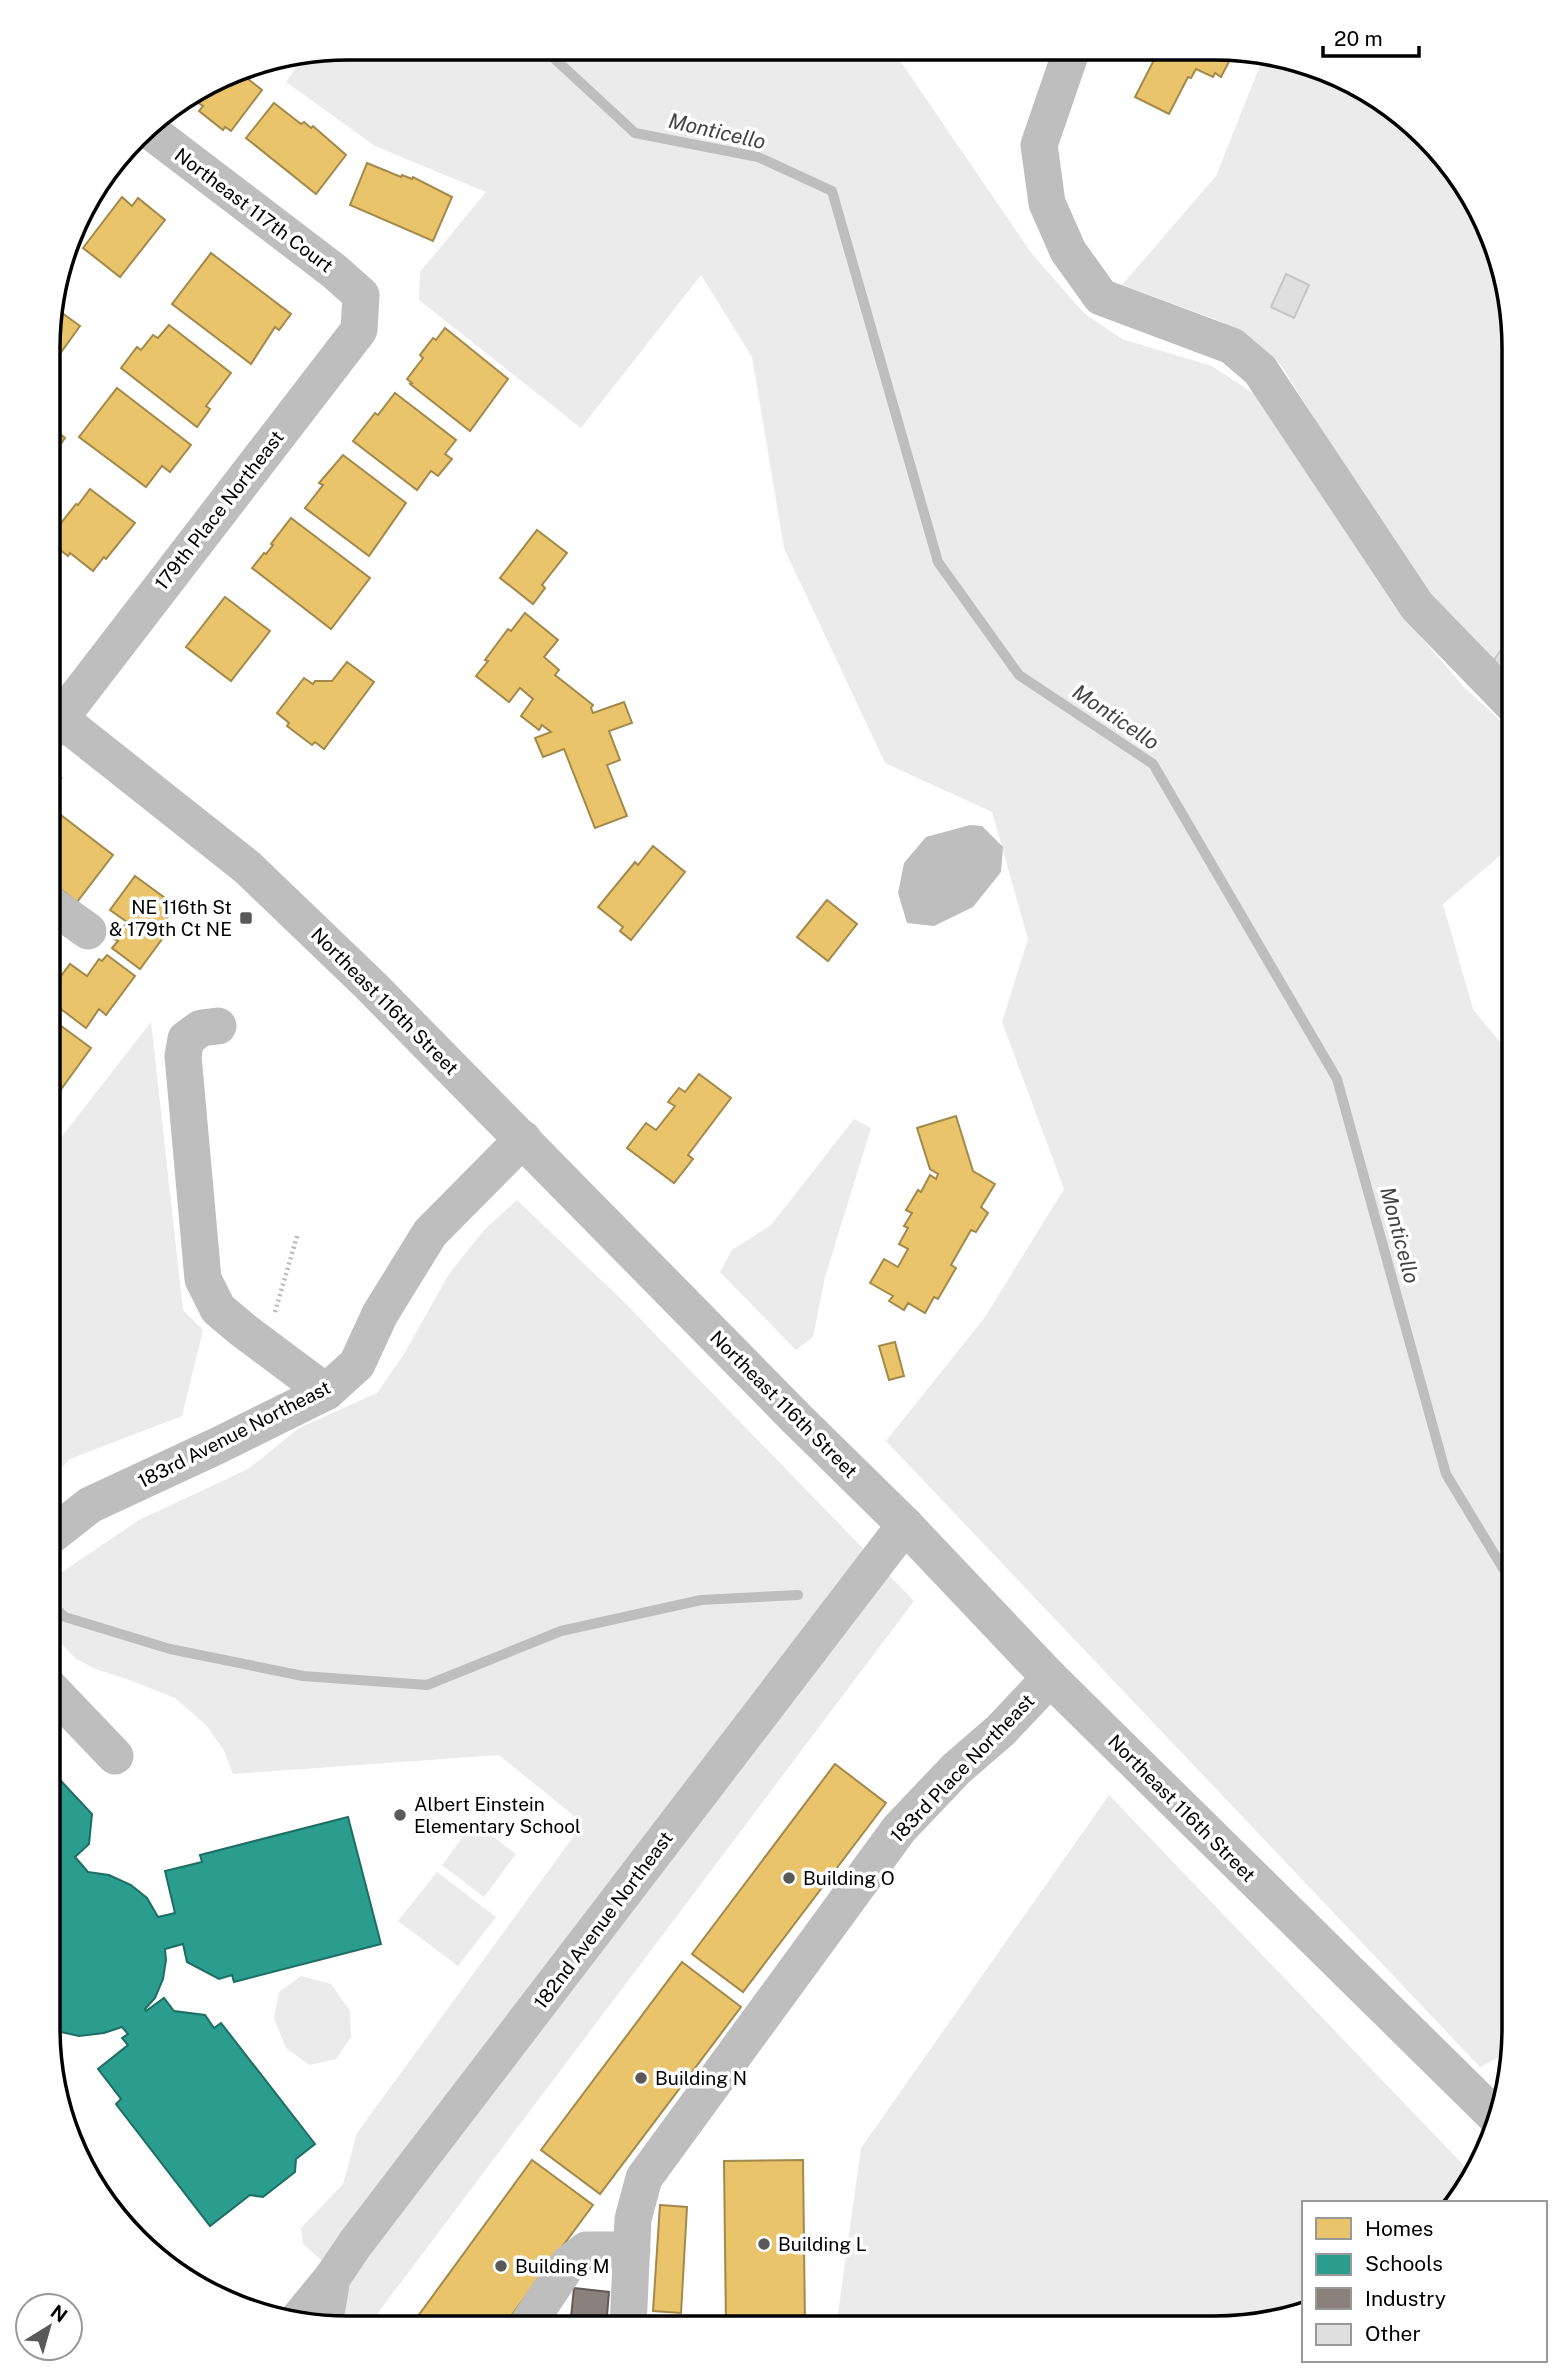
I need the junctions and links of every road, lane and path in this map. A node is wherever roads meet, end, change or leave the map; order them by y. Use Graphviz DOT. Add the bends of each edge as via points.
graph roads {
  1 [pos="1068,60"];
  2 [pos="155,134"];
  3 [pos="361,295"];
  4 [pos="1502,694"];
  5 [pos="60,712"];
  6 [pos="60,726"];
  7 [pos="60,772"];
  8 [pos="61,781"];
  9 [pos="60,911"];
  10 [pos="88,932"];
  11 [pos="218,1026"];
  12 [pos="523,1139"];
  13 [pos="298,1233"];
  14 [pos="272,1323"];
  15 [pos="326,1392"];
  16 [pos="905,1525"];
  17 [pos="60,1527"];
  18 [pos="1049,1678"];
  19 [pos="60,1698"];
  20 [pos="116,1756"];
  21 [pos="1489,2111"];
  22 [pos="632,2250"];
  23 [pos="332,2278"];
  24 [pos="303,2313"];
  25 [pos="326,2316"];
  26 [pos="533,2316"];
  27 [pos="629,2316"];
  1 -- 4 [label="street" via="1039,145 1047,203 1068,251 1101,297 1232,346 1260,370 1417,606"];
  2 -- 3 [label="street, Northeast 117th Court"];
  3 -- 5 [label="street, 179th Place Northeast" via="359,330"];
  6 -- 12 [label="street, Northeast 116th Street" via="247,867"];
  7 -- 8 [label="path"];
  9 -- 10 [label="street"];
  11 -- 15 [label="street" via="201,1028 186,1039 183,1056 203,1279 218,1309"];
  12 -- 15 [label="street, 183rd Avenue Northeast" via="430,1233 380,1314 357,1364"];
  12 -- 16 [label="street, Northeast 116th Street"];
  13 -- 14 [label="path"];
  15 -- 17 [label="street, 183rd Avenue Northeast" via="90,1505"];
  16 -- 18 [label="street, Northeast 116th Street"];
  16 -- 23 [label="street, 182nd Avenue Northeast"];
  18 -- 21 [label="street, Northeast 116th Street"];
  18 -- 22 [label="street, 183rd Place Northeast" via="899,1829 644,2178 633,2219"];
  19 -- 20 [label="street"];
  22 -- 26 [label="street" via="586,2250 568,2264"];
  22 -- 27 [label="street, 183rd Place Northeast"];
  23 -- 24 [label="street"];
  23 -- 25 [label="street, 182nd Avenue Northeast"];
}
